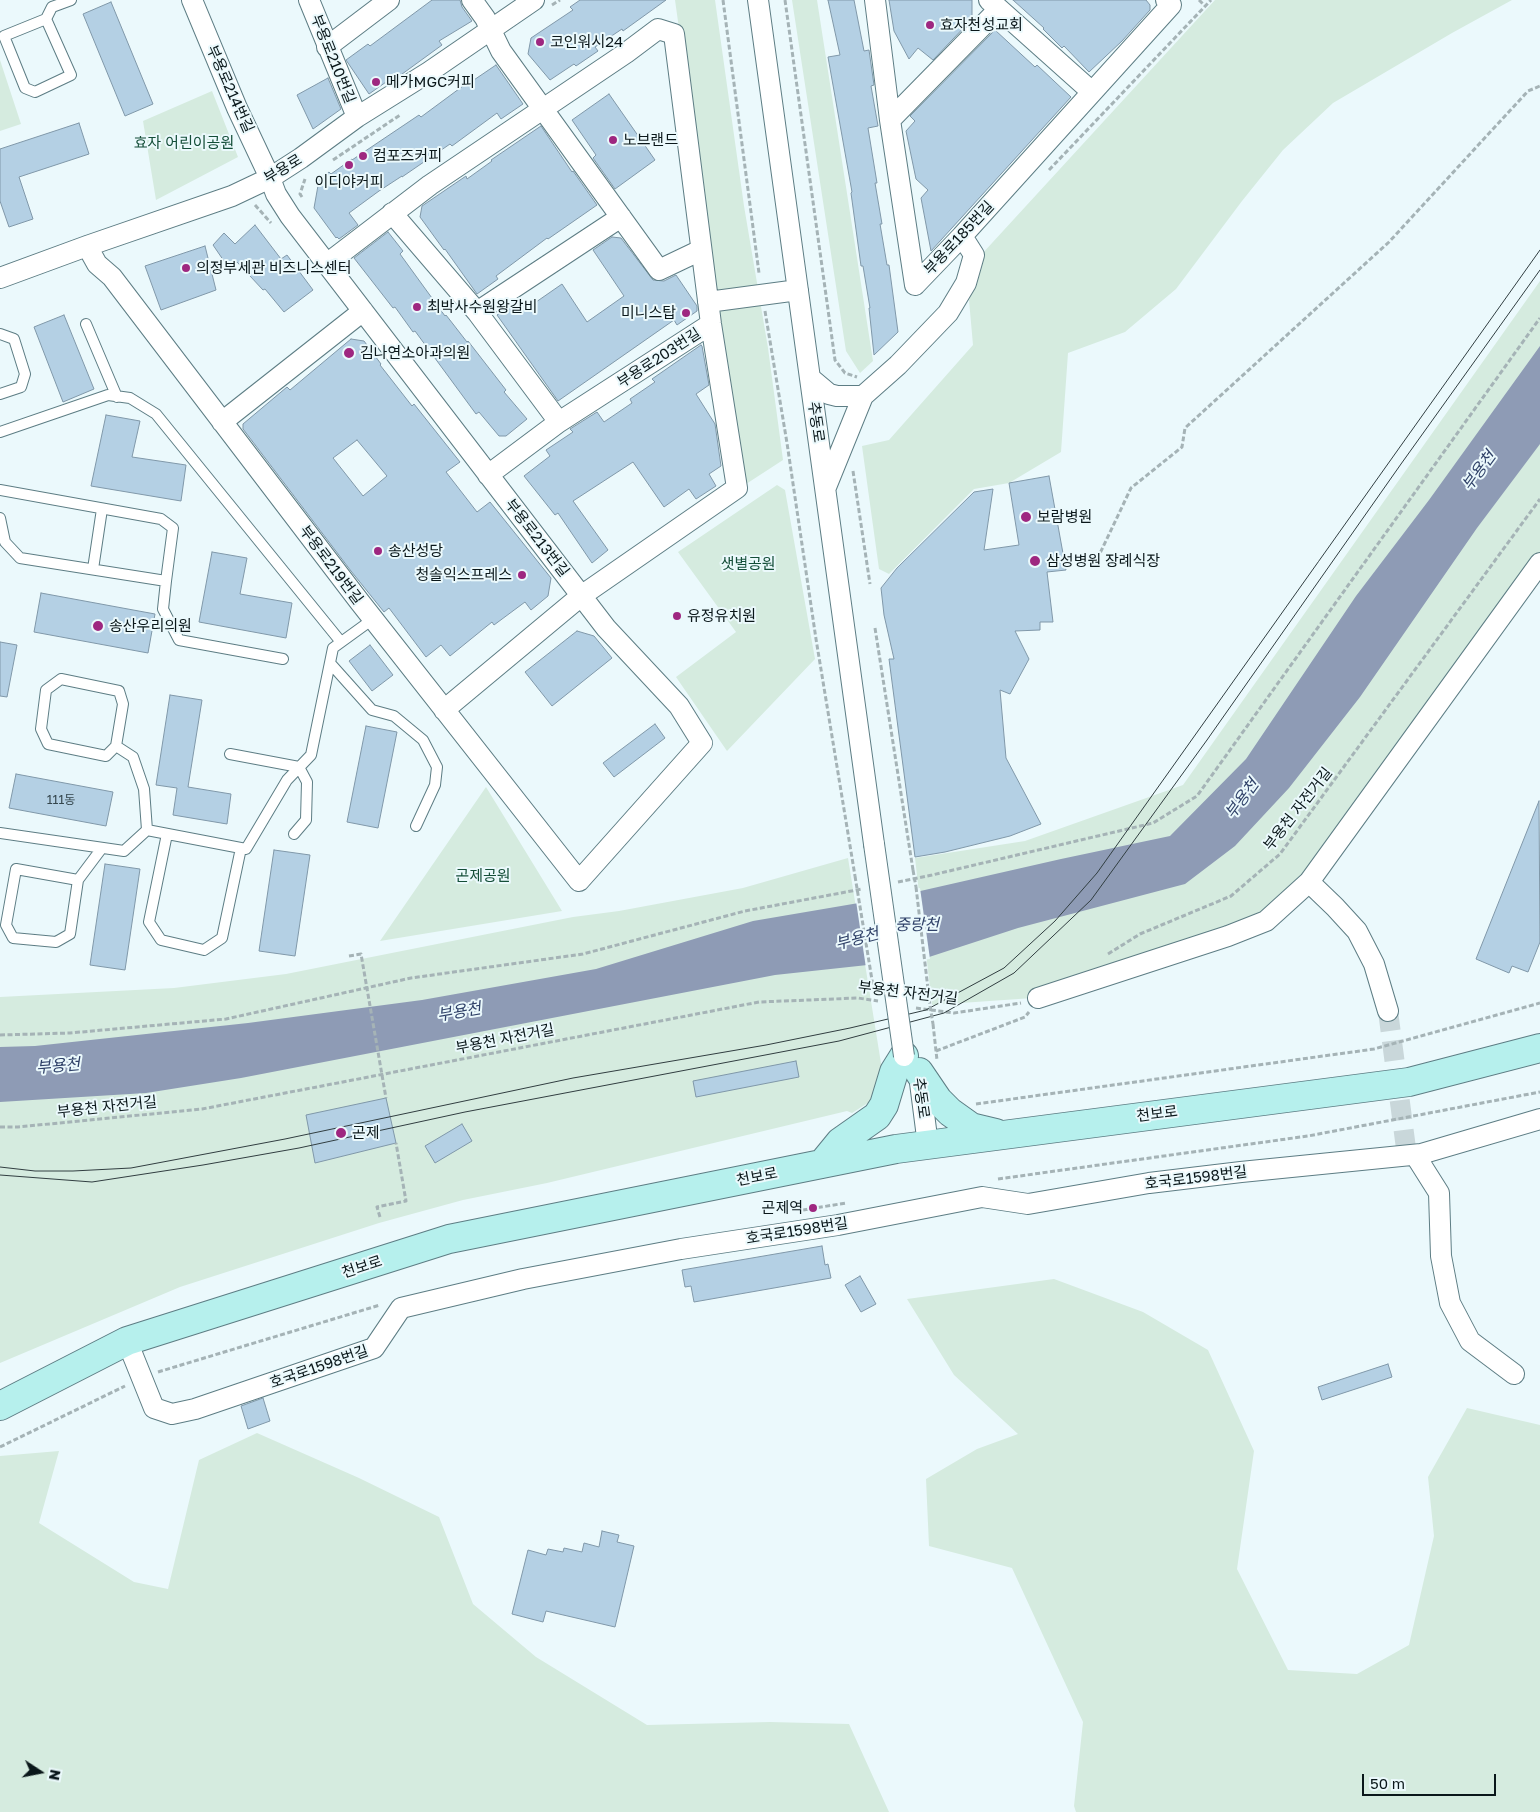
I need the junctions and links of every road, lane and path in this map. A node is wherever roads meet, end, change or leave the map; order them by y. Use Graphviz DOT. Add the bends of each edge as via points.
graph roads {
  1 [pos="71,0"];
  2 [pos="192,0"];
  3 [pos="309,0"];
  4 [pos="389,0"];
  5 [pos="472,0"];
  6 [pos="534,0"];
  7 [pos="723,0"];
  8 [pos="758,0"];
  9 [pos="785,0"];
  10 [pos="875,0"];
  11 [pos="1166,0"];
  12 [pos="1199,0"];
  13 [pos="1211,0"];
  14 [pos="994,4"];
  15 [pos="1205,6"];
  16 [pos="46,20"];
  17 [pos="491,30"];
  18 [pos="327,47"];
  19 [pos="1540,86"];
  20 [pos="1092,92"];
  21 [pos="543,108"];
  22 [pos="400,114"];
  23 [pos="357,117"];
  24 [pos="890,120"];
  25 [pos="328,164"];
  26 [pos="312,175"];
  27 [pos="1043,177"];
  28 [pos="270,178"];
  29 [pos="305,202"];
  30 [pos="247,209"];
  31 [pos="392,212"];
  32 [pos="621,217"];
  33 [pos="273,226"];
  34 [pos="962,236"];
  35 [pos="87,246"];
  36 [pos="702,250"];
  37 [pos="328,263"];
  38 [pos="759,273"];
  39 [pos="0,278"];
  40 [pos="798,290"];
  41 [pos="708,302"];
  42 [pos="764,308"];
  43 [pos="363,311"];
  44 [pos="477,312"];
  45 [pos="86,324"];
  46 [pos="711,324"];
  47 [pos="0,334"];
  48 [pos="846,373"];
  49 [pos="810,378"];
  50 [pos="0,394"];
  51 [pos="117,396"];
  52 [pos="863,396"];
  53 [pos="222,422"];
  54 [pos="559,422"];
  55 [pos="0,432"];
  56 [pos="852,463"];
  57 [pos="488,475"];
  58 [pos="825,489"];
  59 [pos="0,490"];
  60 [pos="1540,499"];
  61 [pos="102,509"];
  62 [pos="0,518"];
  63 [pos="1540,564"];
  64 [pos="1094,566"];
  65 [pos="92,569"];
  66 [pos="166,581"];
  67 [pos="870,584"];
  68 [pos="581,596"];
  69 [pos="373,619"];
  70 [pos="875,628"];
  71 [pos="342,642"];
  72 [pos="283,659"];
  73 [pos="330,663"];
  74 [pos="444,710"];
  75 [pos="116,746"];
  76 [pos="230,754"];
  77 [pos="299,767"];
  78 [pos="416,826"];
  79 [pos="147,830"];
  80 [pos="0,833"];
  81 [pos="167,834"];
  82 [pos="294,834"];
  83 [pos="102,848"];
  84 [pos="241,848"];
  85 [pos="78,880"];
  86 [pos="579,881"];
  87 [pos="1309,882"];
  88 [pos="349,956"];
  89 [pos="1101,959"];
  90 [pos="1036,1000"];
  91 [pos="885,1003"];
  92 [pos="1540,1003"];
  93 [pos="913,1008"];
  94 [pos="877,1010"];
  95 [pos="1388,1011"];
  96 [pos="1540,1048"];
  97 [pos="936,1051"];
  98 [pos="920,1065"];
  99 [pos="1540,1092"];
  100 [pos="386,1098"];
  101 [pos="966,1105"];
  102 [pos="1540,1119"];
  103 [pos="0,1127"];
  104 [pos="1000,1134"];
  105 [pos="396,1143"];
  106 [pos="928,1145"];
  107 [pos="1415,1155"];
  108 [pos="822,1164"];
  109 [pos="998,1179"];
  110 [pos="380,1217"];
  111 [pos="128,1341"];
  112 [pos="1514,1374"];
  113 [pos="0,1406"];
  1 -- 16 [label="lane" via="52,7"];
  2 -- 28 [label="street, 부용로214번길"];
  3 -- 18 [label="street, 부용로210번길"];
  4 -- 18 [label="street"];
  5 -- 17 [label="street"];
  6 -- 17 [label="street, 부용로"];
  7 -- 38 [label="path"];
  8 -- 40 [label="street, 추동로"];
  9 -- 48 [label="path" via="835,360"];
  10 -- 24 [label="street, 부용로185번길"];
  11 -- 20 [label="street, 부용로185번길" via="1171,5"];
  12 -- 15 [label="path"];
  13 -- 15 [label="path"];
  14 -- 20 [label="street"];
  14 -- 24 [label="street"];
  15 -- 27 [label="path"];
  16 -- 16 [label="lane" via="4,36 25,88 35,92 71,75"];
  17 -- 21 [label="street" via="501,51"];
  17 -- 23 [label="street, 부용로"];
  18 -- 23 [label="street, 부용로210번길"];
  19 -- 64 [label="path" via="1528,91 1389,242 1185,428 1182,447 1131,488"];
  20 -- 34 [label="street, 부용로185번길"];
  21 -- 31 [label="street"];
  21 -- 32 [label="street"];
  21 -- 36 [label="street, 부용로203번길" via="658,29 674,34"];
  22 -- 25 [label="path"];
  23 -- 28 [label="street, 부용로"];
  24 -- 34 [label="street, 부용로185번길" via="915,285"];
  26 -- 29 [label="path" via="304,180 300,194"];
  28 -- 35 [label="street, 부용로" via="232,196"];
  28 -- 37 [label="street, 부용로213번길" via="290,216"];
  30 -- 33 [label="path" via="255,205"];
  31 -- 37 [label="street"];
  31 -- 44 [label="street"];
  32 -- 36 [label="street" via="659,270"];
  32 -- 44 [label="street"];
  34 -- 52 [label="street" via="974,255 966,283 948,313"];
  35 -- 39 [label="street, 부용로"];
  35 -- 53 [label="street, 부용로219번길" via="97,264 112,278"];
  36 -- 41 [label="street, 부용로203번길"];
  37 -- 43 [label="street, 부용로213번길"];
  40 -- 41 [label="street"];
  40 -- 49 [label="street, 추동로"];
  41 -- 46 [label="street, 부용로203번길"];
  42 -- 94 [label="path, bridge"];
  43 -- 53 [label="street"];
  43 -- 57 [label="street, 부용로213번길"];
  44 -- 54 [label="street"];
  45 -- 51 [label="lane"];
  46 -- 54 [label="street, 부용로203번길"];
  46 -- 68 [label="street" via="737,488"];
  47 -- 50 [label="lane" via="14,339 25,374 21,387"];
  49 -- 52 [label="street" via="829,394"];
  49 -- 58 [label="street, 추동로"];
  51 -- 55 [label="lane" via="108,395"];
  51 -- 71 [label="lane" via="130,398 156,414"];
  52 -- 58 [label="street"];
  53 -- 69 [label="street, 부용로219번길"];
  54 -- 57 [label="street, 부용로203번길"];
  56 -- 67 [label="path"];
  57 -- 68 [label="street, 부용로213번길"];
  58 -- 98 [label="street, 추동로, bridge" via="874,844"];
  59 -- 61 [label="lane"];
  60 -- 89 [label="path, 부용천 자전거길" via="1280,854 1231,896 1140,934"];
  61 -- 65 [label="lane"];
  61 -- 66 [label="lane" via="161,519 173,528"];
  62 -- 65 [label="lane" via="5,542 20,558"];
  63 -- 87 [label="street"];
  65 -- 66 [label="lane"];
  66 -- 72 [label="lane" via="163,609 179,640"];
  68 -- 74 [label="street"];
  68 -- 86 [label="street, 부용로213번길" via="606,628 679,706 702,743"];
  69 -- 71 [label="lane"];
  69 -- 74 [label="street, 부용로219번길"];
  70 -- 97 [label="path, bridge" via="913,870"];
  71 -- 73 [label="lane" via="333,648"];
  73 -- 77 [label="lane" via="311,755"];
  73 -- 78 [label="lane" via="372,710 394,716 423,740 437,767 436,785"];
  74 -- 86 [label="street, 부용로219번길"];
  75 -- 75 [label="lane" via="123,704 119,691 61,680 46,690 41,729 48,744 106,756"];
  75 -- 79 [label="lane" via="133,757 144,789"];
  76 -- 77 [label="lane"];
  77 -- 82 [label="lane" via="307,782 306,820"];
  77 -- 84 [label="lane" via="287,780 246,849"];
  79 -- 81 [label="lane"];
  79 -- 83 [label="lane" via="124,851"];
  80 -- 83 [label="lane"];
  81 -- 84 [label="lane"];
  81 -- 84 [label="lane" via="150,922 161,940 204,950 222,938"];
  83 -- 85 [label="lane"];
  85 -- 85 [label="lane" via="16,869 6,925 13,938 56,942 70,934"];
  87 -- 90 [label="street" via="1266,921"];
  87 -- 95 [label="street" via="1356,931 1374,964"];
  88 -- 100 [label="path, bridge" via="361,954"];
  90 -- 93 [label="path, 부용천 자전거길" via="954,1013"];
  90 -- 97 [label="path" via="1025,1017"];
  91 -- 103 [label="path, 부용천 자전거길" via="858,998 760,1002 202,1109"];
  92 -- 101 [label="path" via="1374,1049"];
  96 -- 104 [label="main road, 천보로" via="1409,1082"];
  97 -- 98 [label="path"];
  98 -- 104 [label="main road" via="938,1100 950,1112 971,1127"];
  98 -- 106 [label="street, 추동로"];
  98 -- 108 [label="main road" via="894,1072 884,1105 877,1116 840,1142"];
  99 -- 109 [label="path" via="1308,1136"];
  102 -- 107 [label="street, 호국로1598번길"];
  104 -- 106 [label="main road, 천보로"];
  105 -- 110 [label="path" via="406,1201 377,1207"];
  106 -- 108 [label="main road, 천보로"];
  107 -- 111 [label="street, 호국로1598번길" via="1149,1183 1028,1204 982,1197 523,1279 401,1308 374,1348 172,1414 154,1408"];
  107 -- 112 [label="street" via="1439,1193 1441,1256 1450,1303 1470,1341"];
  108 -- 111 [label="main road, 천보로" via="449,1239"];
  111 -- 113 [label="main road, 천보로"];
}
